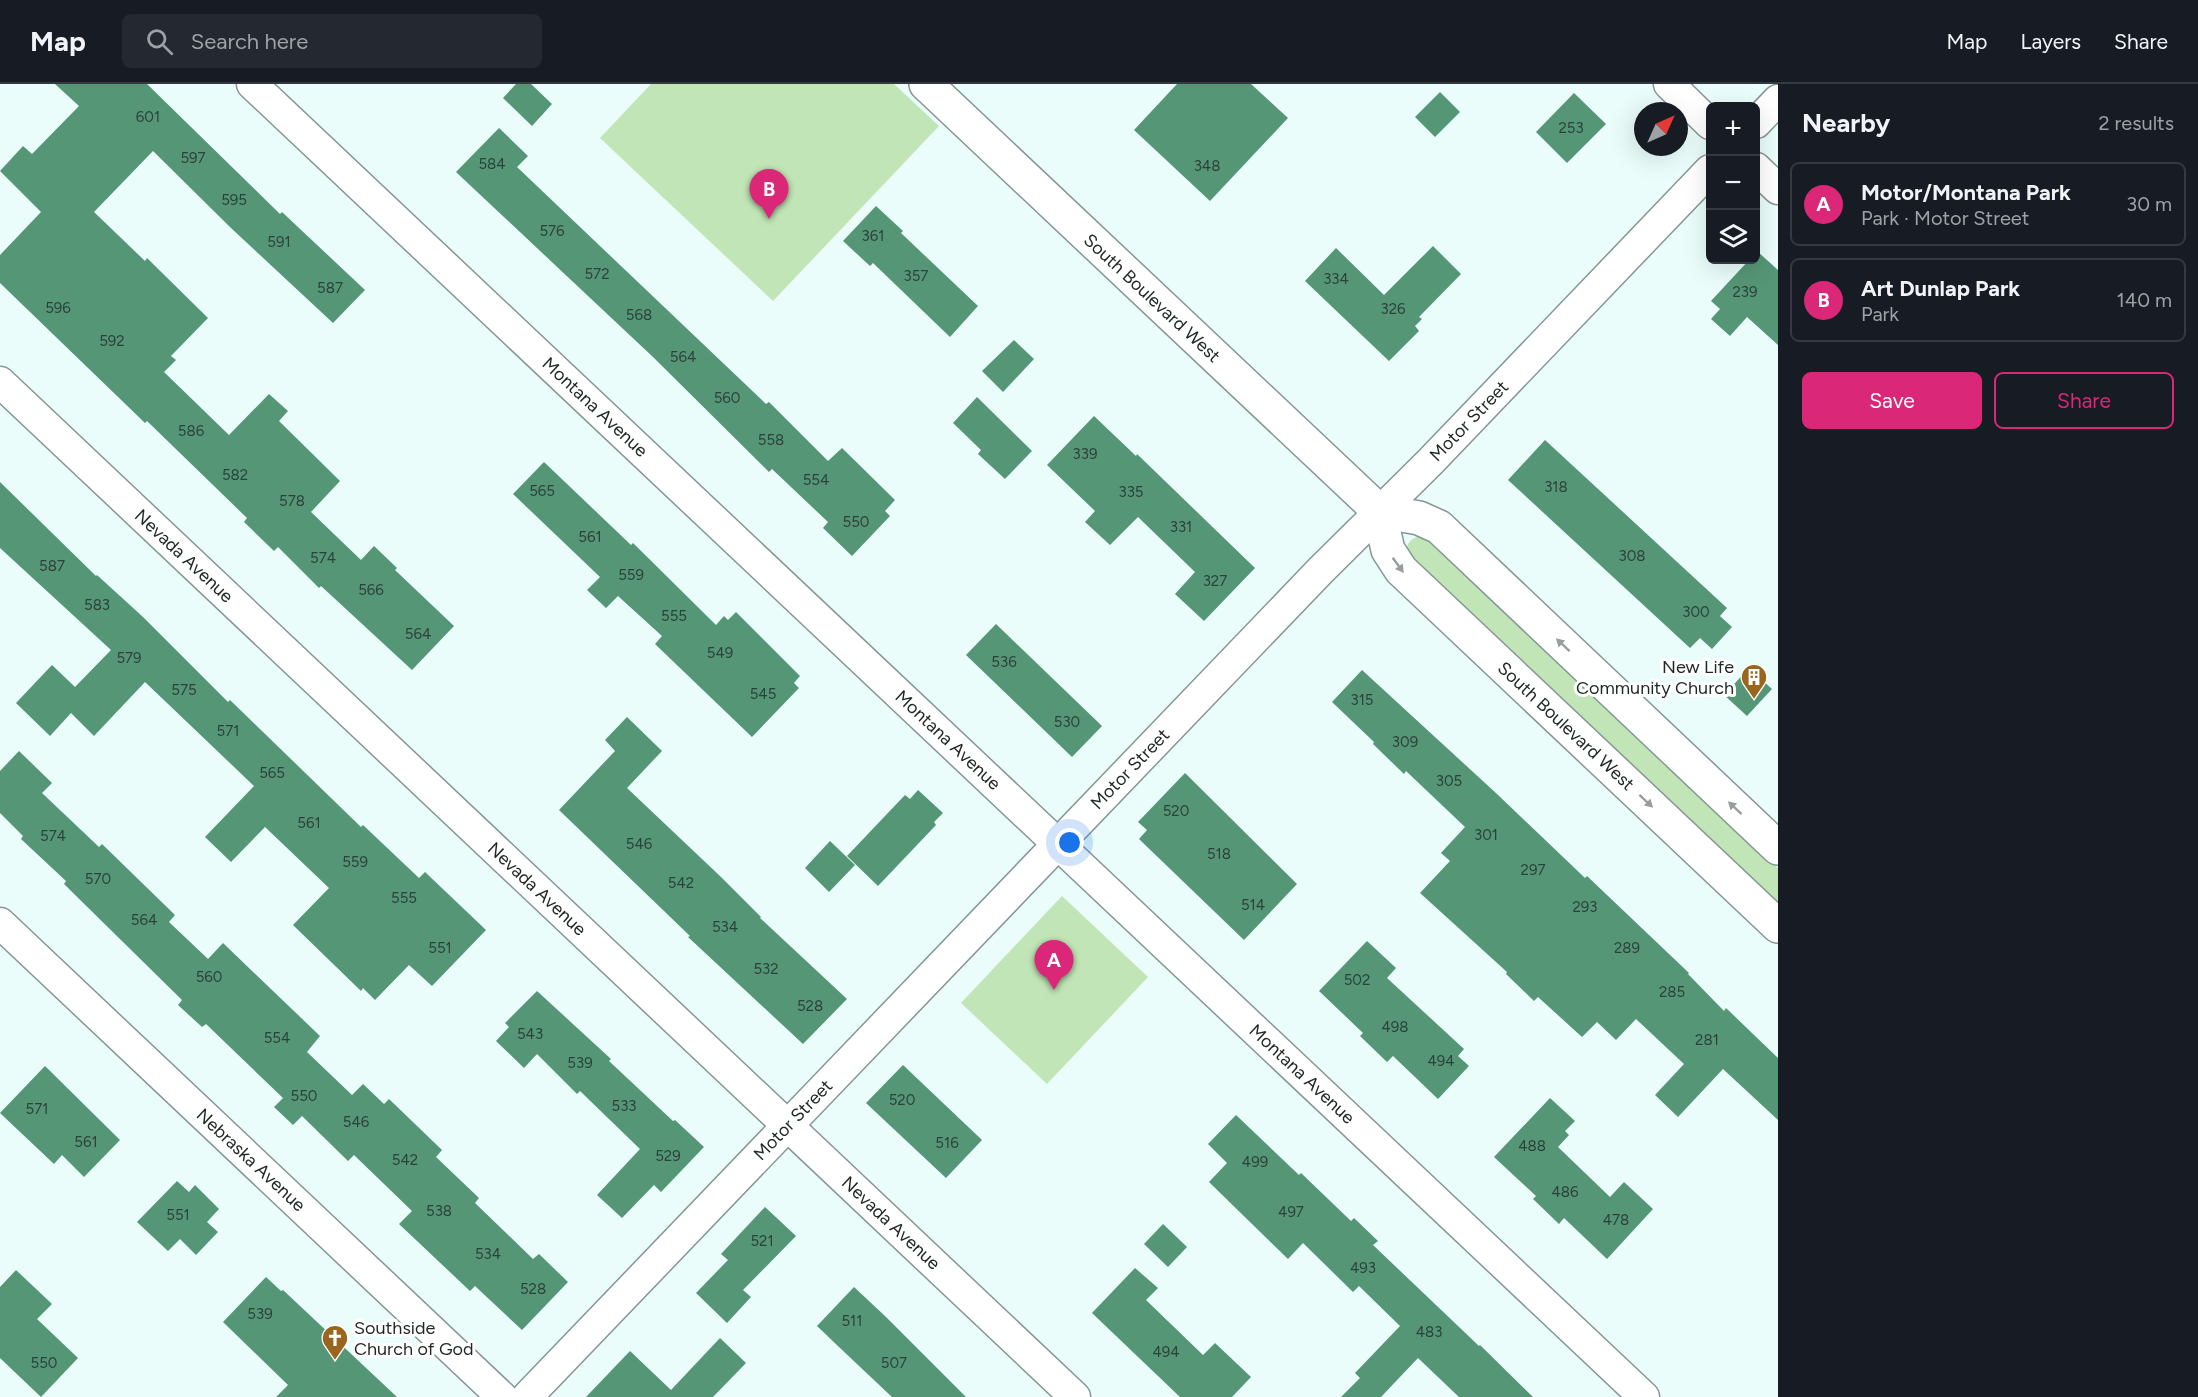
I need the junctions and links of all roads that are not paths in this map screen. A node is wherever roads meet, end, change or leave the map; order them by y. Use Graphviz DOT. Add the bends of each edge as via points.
graph roads {
  1 [pos="252,84"];
  2 [pos="926,84"];
  3 [pos="1669,84"];
  4 [pos="1778,100"];
  5 [pos="1760,118"];
  6 [pos="1706,120"];
  7 [pos="1760,173"];
  8 [pos="1706,174"];
  9 [pos="1778,189"];
  10 [pos="0,382"];
  11 [pos="1379,511"];
  12 [pos="1058,844"];
  13 [pos="1778,848"];
  14 [pos="0,923"];
  15 [pos="1778,926"];
  16 [pos="787,1126"];
  17 [pos="502,1397"];
  18 [pos="527,1397"];
  19 [pos="1075,1397"];
  20 [pos="1644,1397"];
  1 -- 12 [label="street, Montana Avenue"];
  2 -- 11 [label="street, South Boulevard West"];
  3 -- 6 [label="street"];
  4 -- 5 [label="street"];
  7 -- 9 [label="street"];
  8 -- 11 [label="street, Motor Street"];
  10 -- 16 [label="street, Nevada Avenue"];
  11 -- 12 [label="street, Motor Street"];
  13 -- 11 [label="street, one-way" via="1439,527 1419,518"];
  11 -- 15 [label="street, South Boulevard West, one-way" via="1388,550 1401,570"];
  12 -- 16 [label="street, Motor Street"];
  12 -- 20 [label="street, Montana Avenue"];
  14 -- 17 [label="street, Nebraska Avenue"];
  16 -- 18 [label="street, Motor Street"];
  16 -- 19 [label="street, Nevada Avenue"];
}
